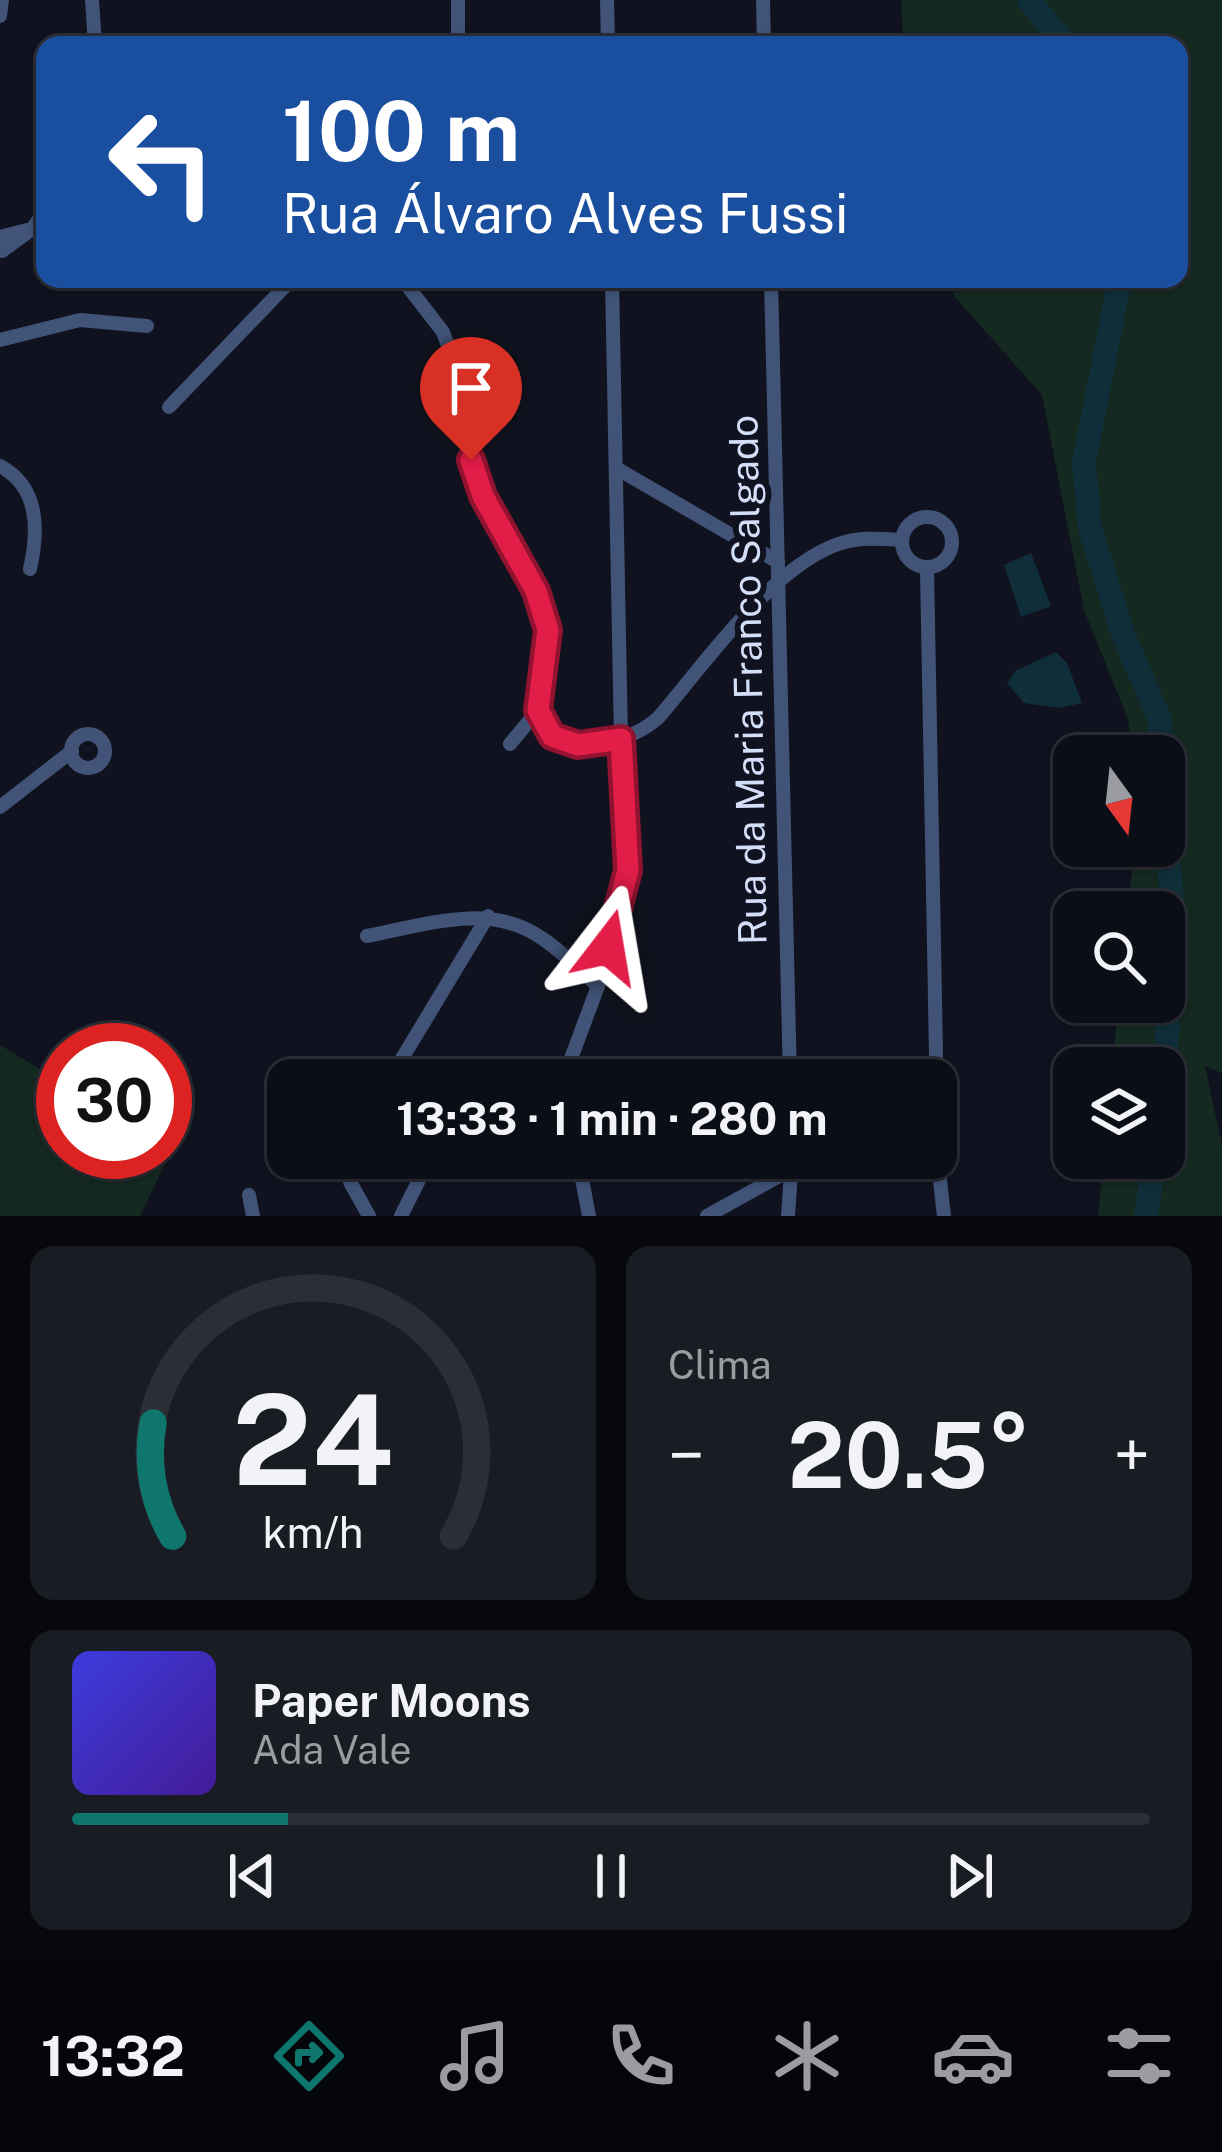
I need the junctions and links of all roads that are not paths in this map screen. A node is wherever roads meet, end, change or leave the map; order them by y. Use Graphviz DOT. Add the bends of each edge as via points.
graph roads {
  1 [pos="2,0"];
  2 [pos="92,0"];
  3 [pos="458,0"];
  4 [pos="607,0"];
  5 [pos="763,0"];
  6 [pos="0,16"];
  7 [pos="94,36"];
  8 [pos="458,36"];
  9 [pos="608,36"];
  10 [pos="764,36"];
  11 [pos="36,223"];
  12 [pos="1,245"];
  13 [pos="283,288"];
  14 [pos="398,288"];
  15 [pos="408,288"];
  16 [pos="612,288"];
  17 [pos="771,288"];
  18 [pos="418,301"];
  19 [pos="147,326"];
  20 [pos="0,340"];
  21 [pos="170,407"];
  22 [pos="0,466"];
  23 [pos="616,468"];
  24 [pos="901,540"];
  25 [pos="778,562"];
  26 [pos="927,568"];
  27 [pos="30,569"];
  28 [pos="779,579"];
  29 [pos="538,710"];
  30 [pos="621,739"];
  31 [pos="510,744"];
  32 [pos="72,751"];
  33 [pos="0,807"];
  34 [pos="488,916"];
  35 [pos="367,936"];
  36 [pos="598,986"];
  37 [pos="402,1059"];
  38 [pos="570,1059"];
  39 [pos="790,1059"];
  40 [pos="936,1059"];
  41 [pos="350,1179"];
  42 [pos="420,1179"];
  43 [pos="582,1179"];
  44 [pos="768,1179"];
  45 [pos="791,1179"];
  46 [pos="940,1179"];
  47 [pos="249,1195"];
  48 [pos="738,1198"];
  49 [pos="253,1216"];
  50 [pos="369,1216"];
  51 [pos="401,1216"];
  52 [pos="589,1216"];
  53 [pos="707,1216"];
  54 [pos="742,1216"];
  55 [pos="788,1216"];
  56 [pos="944,1216"];
  1 -- 6 [label="street"];
  2 -- 7 [label="street"];
  3 -- 8 [label="street"];
  4 -- 9 [label="street"];
  5 -- 10 [label="street"];
  11 -- 12 [label="street"];
  13 -- 21 [label="street"];
  14 -- 18 [label="street"];
  15 -- 18 [label="street"];
  16 -- 23 [label="street"];
  17 -- 25 [label="street, Rua da Maria Franco Salgado"];
  18 -- 29 [label="street" via="443,332 483,496 536,591 548,630"];
  19 -- 20 [label="street" via="80,320"];
  22 -- 27 [label="street" via="30,493"];
  23 -- 25 [label="street"];
  23 -- 30 [label="street"];
  24 -- 26 [label="street" via="907,557"];
  24 -- 26 [label="street" via="920,518 944,522 950,554"];
  24 -- 28 [label="street" via="840,543"];
  25 -- 28 [label="street, Rua da Maria Franco Salgado"];
  26 -- 40 [label="street"];
  28 -- 30 [label="street" via="658,718"];
  28 -- 39 [label="street, Rua da Maria Franco Salgado"];
  29 -- 30 [label="street" via="552,736 578,745"];
  29 -- 31 [label="street"];
  30 -- 36 [label="street" via="628,870"];
  32 -- 33 [label="street"];
  34 -- 35 [label="street"];
  34 -- 36 [label="street" via="546,940"];
  34 -- 37 [label="street"];
  36 -- 38 [label="street"];
  41 -- 50 [label="street"];
  42 -- 51 [label="street"];
  43 -- 52 [label="street"];
  44 -- 48 [label="street"];
  45 -- 55 [label="street"];
  46 -- 56 [label="street"];
  47 -- 49 [label="street"];
  48 -- 53 [label="street"];
  48 -- 54 [label="street"];
}
